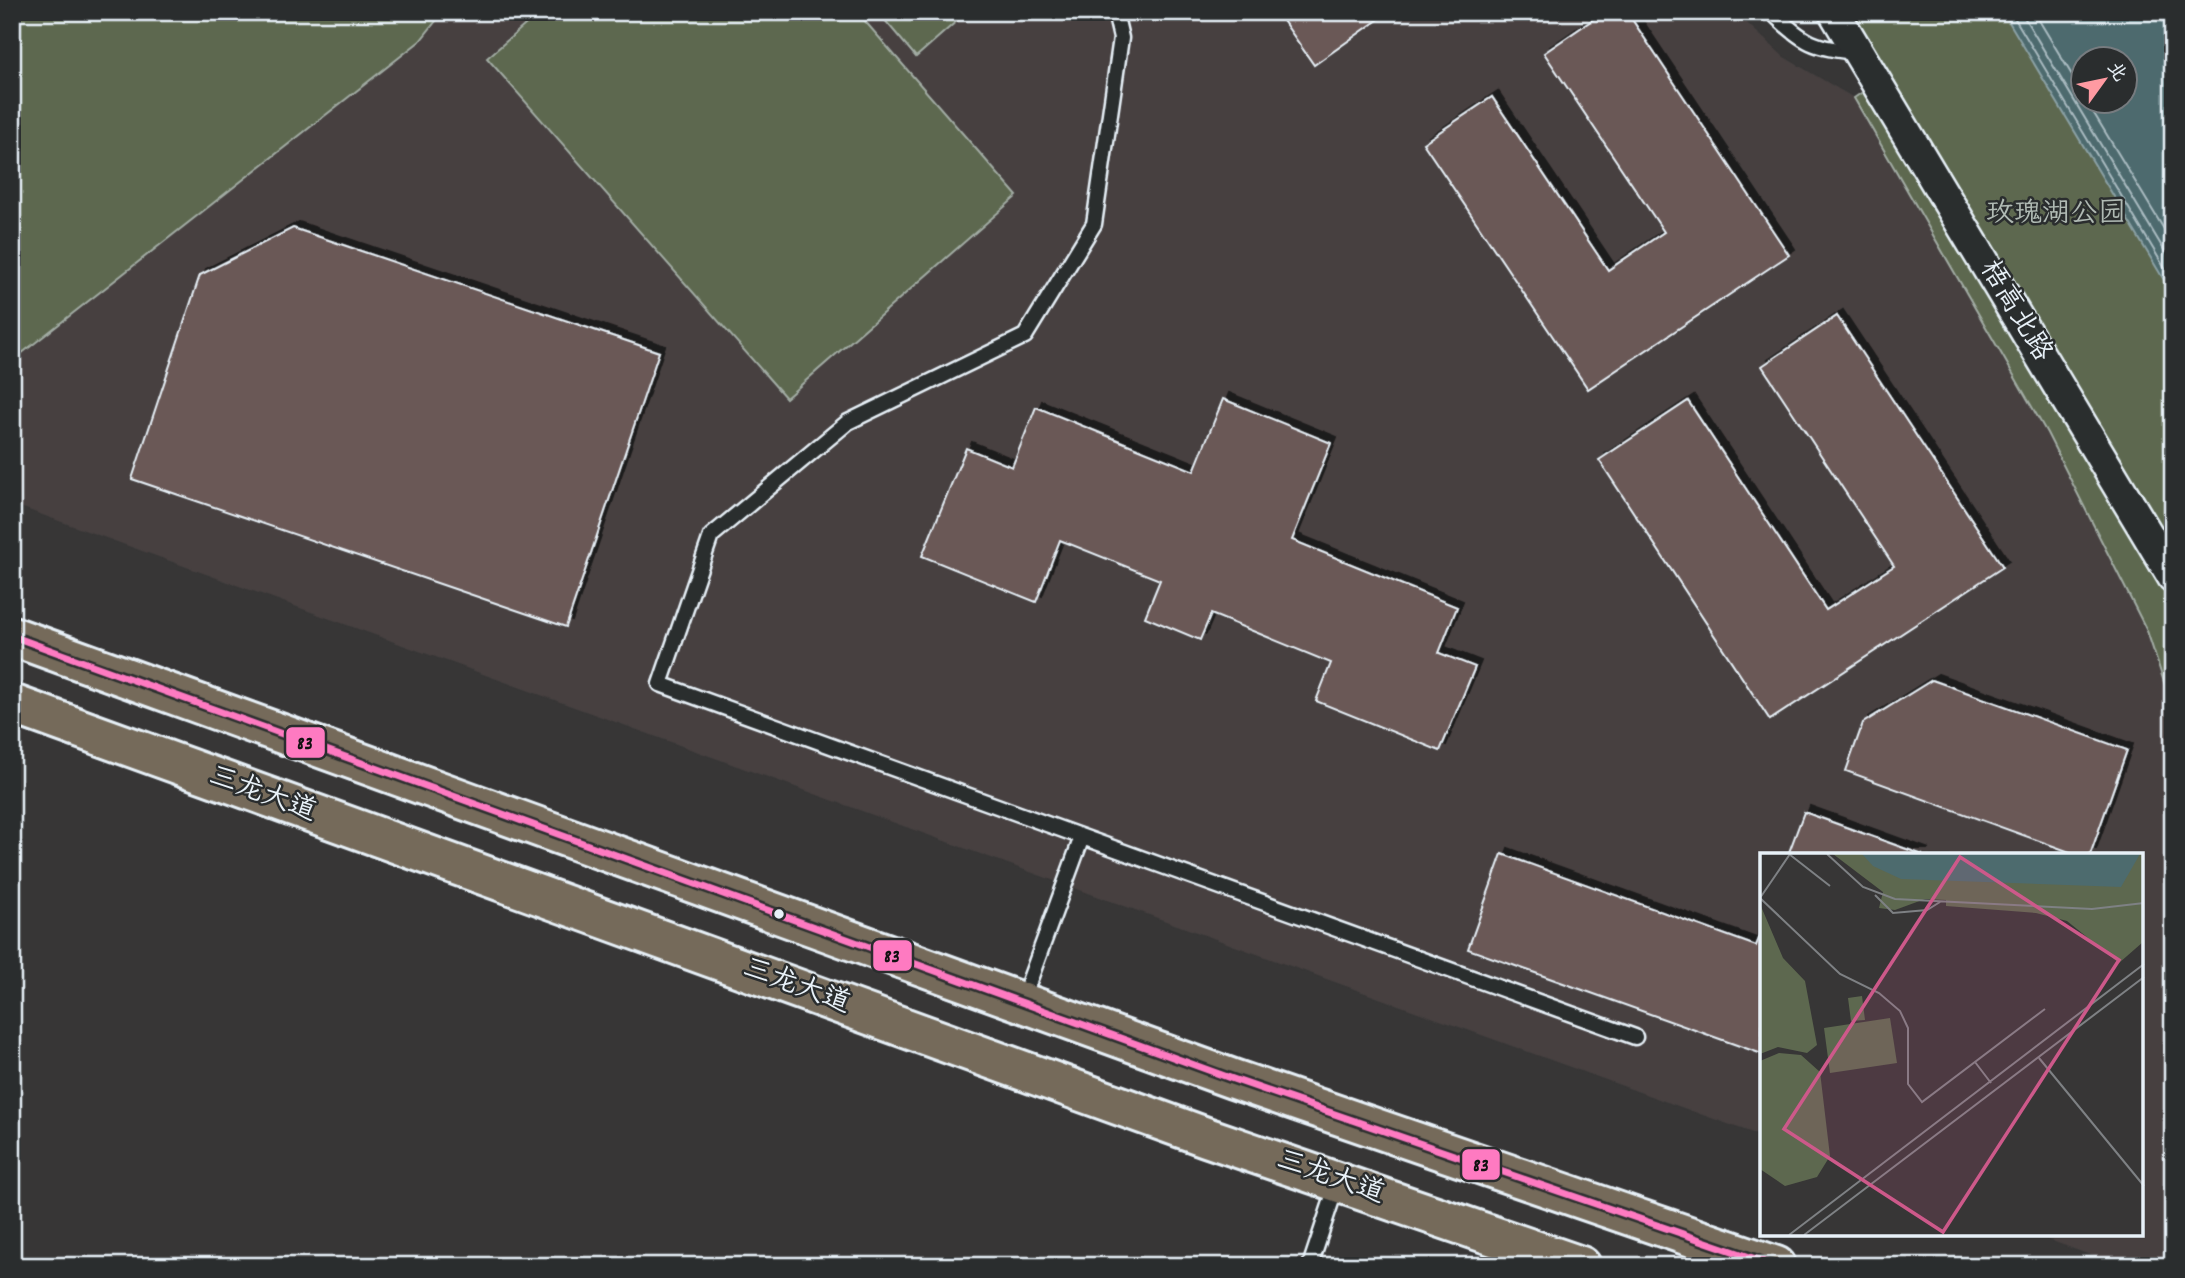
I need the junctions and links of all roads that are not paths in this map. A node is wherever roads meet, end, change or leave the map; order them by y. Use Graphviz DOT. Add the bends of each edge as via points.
graph roads {
  1 [pos="1115,12"];
  2 [pos="1772,12"];
  3 [pos="1834,12"];
  4 [pos="1858,52"];
  5 [pos="2173,577"];
  6 [pos="12,636"];
  7 [pos="12,704"];
  8 [pos="1082,837"];
  9 [pos="1022,1003"];
  10 [pos="1635,1037"];
  11 [pos="1337,1182"];
  12 [pos="1310,1266"];
  13 [pos="1581,1266"];
  14 [pos="1776,1266"];
  1 -- 8 [label="lane" via="1121,38 1094,224 1026,336 848,422 711,536 660,684"];
  2 -- 4 [label="lane" via="1796,36 1825,49"];
  3 -- 4 [label="street, 梧高北路"];
  4 -- 5 [label="street, 梧高北路"];
  6 -- 9 [label="main road"];
  7 -- 11 [label="main road, 三龙大道"];
  8 -- 9 [label="lane"];
  8 -- 10 [label="lane"];
  9 -- 14 [label="main road"];
  11 -- 12 [label="lane"];
  11 -- 13 [label="main road, 三龙大道"];
}
